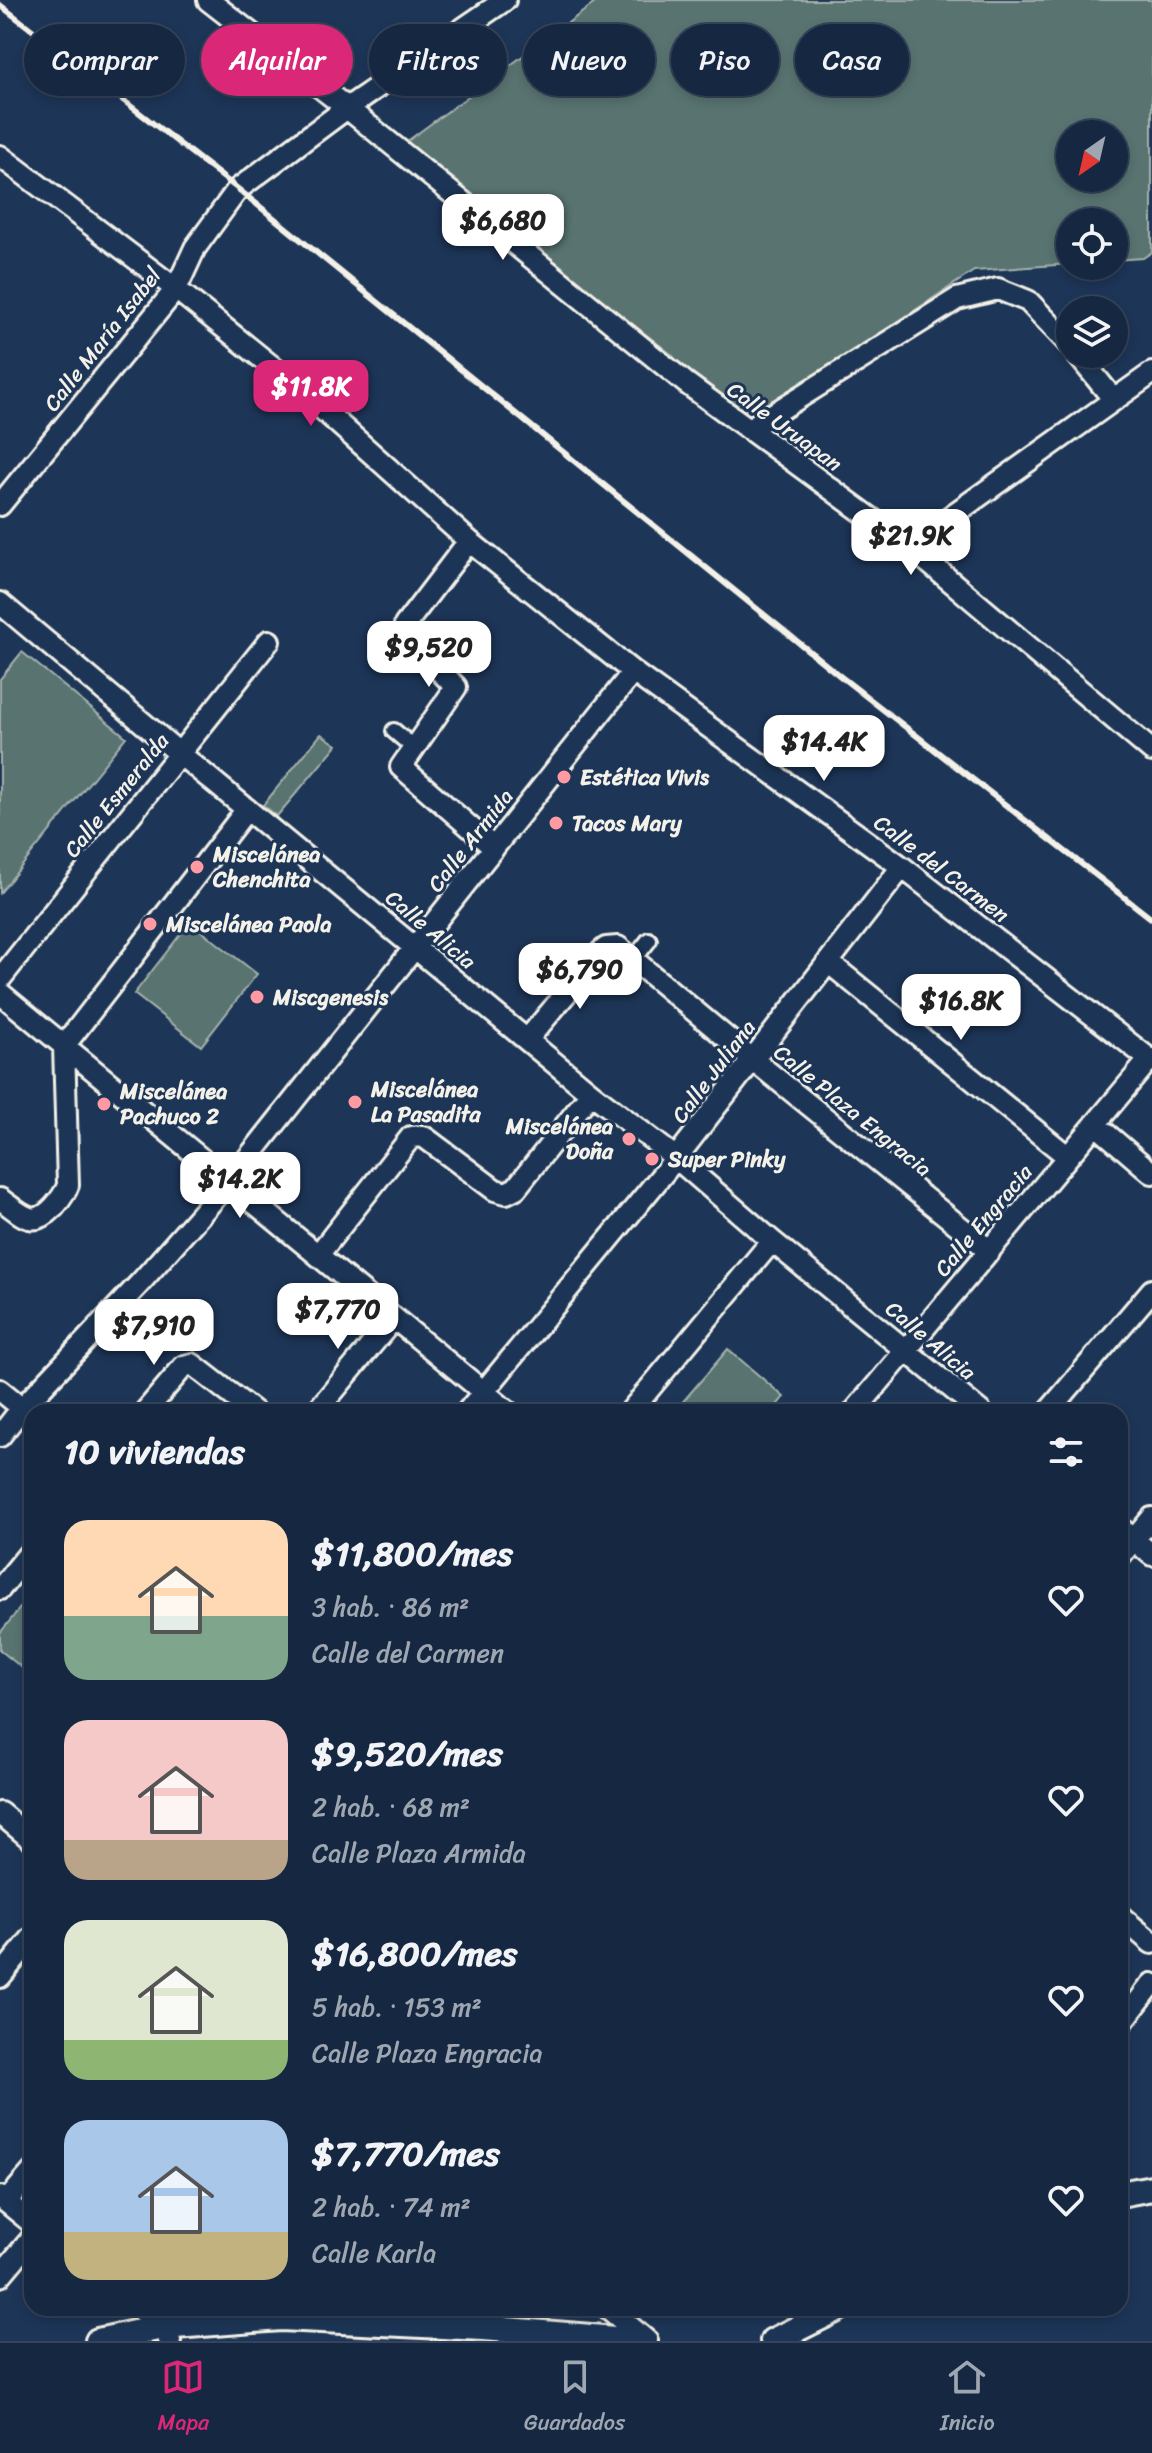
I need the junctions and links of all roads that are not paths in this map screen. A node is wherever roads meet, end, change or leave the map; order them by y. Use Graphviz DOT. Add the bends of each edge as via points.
graph roads {
  1 [pos="208,0"];
  2 [pos="505,0"];
  3 [pos="347,108"];
  4 [pos="0,156"];
  5 [pos="176,289"];
  6 [pos="1056,330"];
  7 [pos="1088,368"];
  8 [pos="1152,373"];
  9 [pos="1114,400"];
  10 [pos="749,429"];
  11 [pos="0,505"];
  12 [pos="470,542"];
  13 [pos="909,546"];
  14 [pos="0,603"];
  15 [pos="269,641"];
  16 [pos="633,672"];
  17 [pos="394,731"];
  18 [pos="413,747"];
  19 [pos="1152,751"];
  20 [pos="180,754"];
  21 [pos="247,809"];
  22 [pos="494,848"];
  23 [pos="902,867"];
  24 [pos="649,940"];
  25 [pos="416,948"];
  26 [pos="634,959"];
  27 [pos="828,962"];
  28 [pos="0,979"];
  29 [pos="0,993"];
  30 [pos="527,1040"];
  31 [pos="64,1046"];
  32 [pos="752,1059"];
  33 [pos="1151,1061"];
  34 [pos="591,1093"];
  35 [pos="1095,1124"];
  36 [pos="1067,1156"];
  37 [pos="676,1158"];
  38 [pos="1152,1173"];
  39 [pos="229,1182"];
  40 [pos="0,1199"];
  41 [pos="772,1241"];
  42 [pos="990,1251"];
  43 [pos="318,1255"];
  44 [pos="1152,1290"];
  45 [pos="394,1318"];
  46 [pos="905,1348"];
  47 [pos="0,1390"];
  48 [pos="484,1392"];
  49 [pos="34,1404"];
  50 [pos="152,1404"];
  51 [pos="244,1404"];
  52 [pos="323,1404"];
  53 [pos="474,1404"];
  54 [pos="498,1404"];
  55 [pos="637,1404"];
  56 [pos="860,1404"];
  57 [pos="972,1404"];
  58 [pos="1055,1404"];
  59 [pos="24,1410"];
  60 [pos="24,1415"];
  61 [pos="0,1436"];
  62 [pos="1152,1518"];
  63 [pos="1128,1533"];
  64 [pos="1128,1535"];
  65 [pos="1152,1555"];
  66 [pos="24,1560"];
  67 [pos="0,1589"];
  68 [pos="0,1813"];
  69 [pos="24,1833"];
  70 [pos="1128,1923"];
  71 [pos="1152,1943"];
  72 [pos="24,1948"];
  73 [pos="0,1977"];
  74 [pos="1152,1984"];
  75 [pos="1128,2015"];
  76 [pos="24,2180"];
  77 [pos="1152,2188"];
  78 [pos="1128,2192"];
  79 [pos="3,2200"];
  80 [pos="24,2217"];
  81 [pos="24,2248"];
  82 [pos="0,2276"];
  83 [pos="147,2316"];
  84 [pos="493,2316"];
  85 [pos="617,2316"];
  86 [pos="823,2316"];
  87 [pos="483,2328"];
  88 [pos="166,2334"];
  89 [pos="98,2341"];
  90 [pos="639,2341"];
  91 [pos="647,2341"];
  92 [pos="773,2341"];
  1 -- 3 [label="street, Calle Uruapan"];
  2 -- 3 [label="street, Calle María Isabel"];
  3 -- 5 [label="street, Calle María Isabel" via="238,189 195,248"];
  3 -- 10 [label="street, Calle Uruapan"];
  4 -- 5 [label="street, Calle del Carmen"];
  5 -- 11 [label="street, Calle María Isabel"];
  5 -- 12 [label="street, Calle del Carmen" via="300,389"];
  6 -- 10 [label="street" via="1028,301 998,289 957,299"];
  7 -- 9 [label="street"];
  8 -- 9 [label="street"];
  9 -- 13 [label="street"];
  10 -- 13 [label="street, Calle Uruapan"];
  12 -- 16 [label="street, Calle del Carmen"];
  12 -- 18 [label="street" via="405,625 407,638 456,687"];
  13 -- 19 [label="street, Calle Uruapan"];
  14 -- 20 [label="street, Calle Alicia"];
  15 -- 20 [label="street, Calle Esmeralda"];
  16 -- 22 [label="street, Calle Armida"];
  16 -- 23 [label="street, Calle del Carmen"];
  17 -- 18 [label="street"];
  18 -- 22 [label="street" via="403,760 405,773"];
  20 -- 21 [label="street, Calle Alicia"];
  20 -- 28 [label="street, Calle Esmeralda"];
  21 -- 25 [label="street, Calle Alicia"];
  21 -- 31 [label="street"];
  22 -- 25 [label="street, Calle Armida"];
  23 -- 27 [label="street, Calle Juliana"];
  23 -- 33 [label="street, Calle del Carmen"];
  24 -- 26 [label="street"];
  25 -- 30 [label="street, Calle Alicia"];
  25 -- 39 [label="street, Calle Armida"];
  26 -- 30 [label="street, Calle Plaza Engracia" via="618,947 601,952"];
  26 -- 32 [label="street, Calle Plaza Engracia"];
  27 -- 32 [label="street, Calle Juliana"];
  27 -- 36 [label="street"];
  29 -- 31 [label="street"];
  30 -- 34 [label="street, Calle Alicia"];
  31 -- 39 [label="street"];
  31 -- 40 [label="street" via="66,1191 37,1220"];
  32 -- 37 [label="street, Calle Juliana"];
  32 -- 42 [label="street, Calle Plaza Engracia"];
  33 -- 35 [label="street, Calle Engracia"];
  34 -- 37 [label="street, Calle Alicia"];
  34 -- 43 [label="street" via="516,1188 506,1193 422,1136 411,1137"];
  35 -- 36 [label="street, Calle Engracia"];
  35 -- 38 [label="street"];
  36 -- 42 [label="street, Calle Engracia"];
  37 -- 41 [label="street, Calle Alicia"];
  37 -- 48 [label="street, Calle Juliana"];
  39 -- 43 [label="street"];
  39 -- 49 [label="street, Calle Armida"];
  41 -- 46 [label="street, Calle Alicia"];
  41 -- 55 [label="street"];
  42 -- 46 [label="street, Calle Engracia"];
  43 -- 45 [label="street"];
  44 -- 58 [label="street"];
  45 -- 48 [label="street"];
  45 -- 52 [label="street"];
  46 -- 56 [label="street, Calle Engracia"];
  46 -- 57 [label="street, Calle Alicia"];
  47 -- 59 [label="street"];
  48 -- 53 [label="street, Calle Juliana"];
  48 -- 54 [label="street"];
  50 -- 51 [label="street" via="184,1366 192,1364"];
  60 -- 61 [label="street, Calle Armida"];
  62 -- 63 [label="street"];
  64 -- 65 [label="street"];
  66 -- 67 [label="street"];
  68 -- 69 [label="street"];
  70 -- 71 [label="street"];
  72 -- 73 [label="street"];
  74 -- 75 [label="street"];
  76 -- 79 [label="street"];
  77 -- 78 [label="street"];
  79 -- 80 [label="street"];
  81 -- 82 [label="street"];
  83 -- 88 [label="street"];
  84 -- 87 [label="street"];
  85 -- 91 [label="street"];
  86 -- 92 [label="street"];
  87 -- 88 [label="street" via="281,2318"];
  87 -- 90 [label="street"];
  88 -- 89 [label="street"];
}
